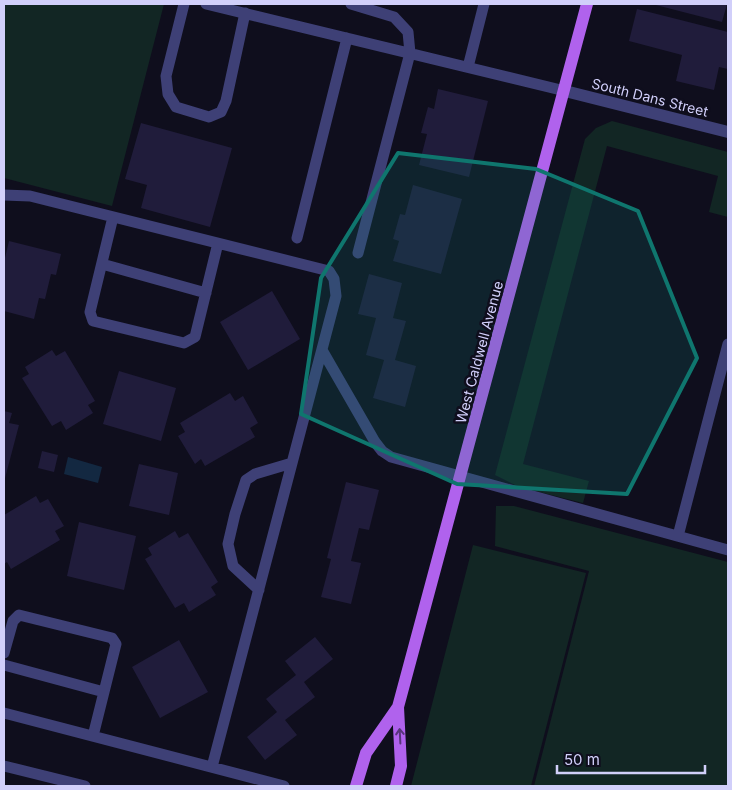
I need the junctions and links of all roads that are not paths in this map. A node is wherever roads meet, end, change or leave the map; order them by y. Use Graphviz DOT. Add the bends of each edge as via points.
graph roads {
  1 [pos="184,4"];
  2 [pos="206,4"];
  3 [pos="351,4"];
  4 [pos="484,4"];
  5 [pos="587,4"];
  6 [pos="245,14"];
  7 [pos="347,38"];
  8 [pos="410,53"];
  9 [pos="468,67"];
  10 [pos="565,91"];
  11 [pos="728,132"];
  12 [pos="4,195"];
  13 [pos="113,217"];
  14 [pos="297,238"];
  15 [pos="218,243"];
  16 [pos="358,253"];
  17 [pos="102,264"];
  18 [pos="206,293"];
  19 [pos="728,344"];
  20 [pos="322,350"];
  21 [pos="292,463"];
  22 [pos="461,477"];
  23 [pos="678,536"];
  24 [pos="728,550"];
  25 [pos="259,590"];
  26 [pos="4,653"];
  27 [pos="4,665"];
  28 [pos="104,692"];
  29 [pos="398,707"];
  30 [pos="4,712"];
  31 [pos="93,736"];
  32 [pos="4,766"];
  33 [pos="212,767"];
  34 [pos="85,786"];
  35 [pos="284,786"];
  36 [pos="356,786"];
  37 [pos="396,786"];
  1 -- 6 [label="lane" via="166,76 168,94 176,107 209,117 222,112 226,101"];
  2 -- 6 [label="lane"];
  3 -- 8 [label="lane" via="394,17 408,32"];
  4 -- 9 [label="lane"];
  5 -- 10 [label="main road, West Caldwell Avenue"];
  6 -- 7 [label="lane"];
  7 -- 8 [label="lane"];
  7 -- 14 [label="lane"];
  8 -- 9 [label="lane"];
  8 -- 16 [label="lane"];
  9 -- 10 [label="lane"];
  10 -- 11 [label="street, South Dans Street"];
  10 -- 22 [label="main road, West Caldwell Avenue"];
  12 -- 13 [label="lane" via="30,196"];
  13 -- 15 [label="lane"];
  13 -- 17 [label="lane"];
  15 -- 18 [label="lane"];
  15 -- 20 [label="lane" via="329,271 334,279 336,296"];
  17 -- 18 [label="lane"];
  17 -- 18 [label="lane" via="90,312 94,321 184,344 195,337"];
  19 -- 23 [label="lane"];
  20 -- 21 [label="lane"];
  20 -- 22 [label="lane" via="382,451 400,461"];
  21 -- 25 [label="lane"];
  21 -- 25 [label="lane" via="255,474 246,480 235,514 228,544 233,566"];
  22 -- 23 [label="lane"];
  22 -- 29 [label="main road, West Caldwell Avenue"];
  23 -- 24 [label="lane"];
  25 -- 33 [label="lane"];
  26 -- 28 [label="lane" via="12,620 19,615 112,638 116,644"];
  27 -- 28 [label="lane"];
  28 -- 31 [label="lane"];
  29 -- 36 [label="main road, West Caldwell Avenue" via="366,753"];
  37 -- 29 [label="main road, West Caldwell Avenue, one-way" via="401,766"];
  30 -- 31 [label="lane"];
  31 -- 33 [label="lane"];
  32 -- 34 [label="lane"];
  33 -- 35 [label="lane"];
}
